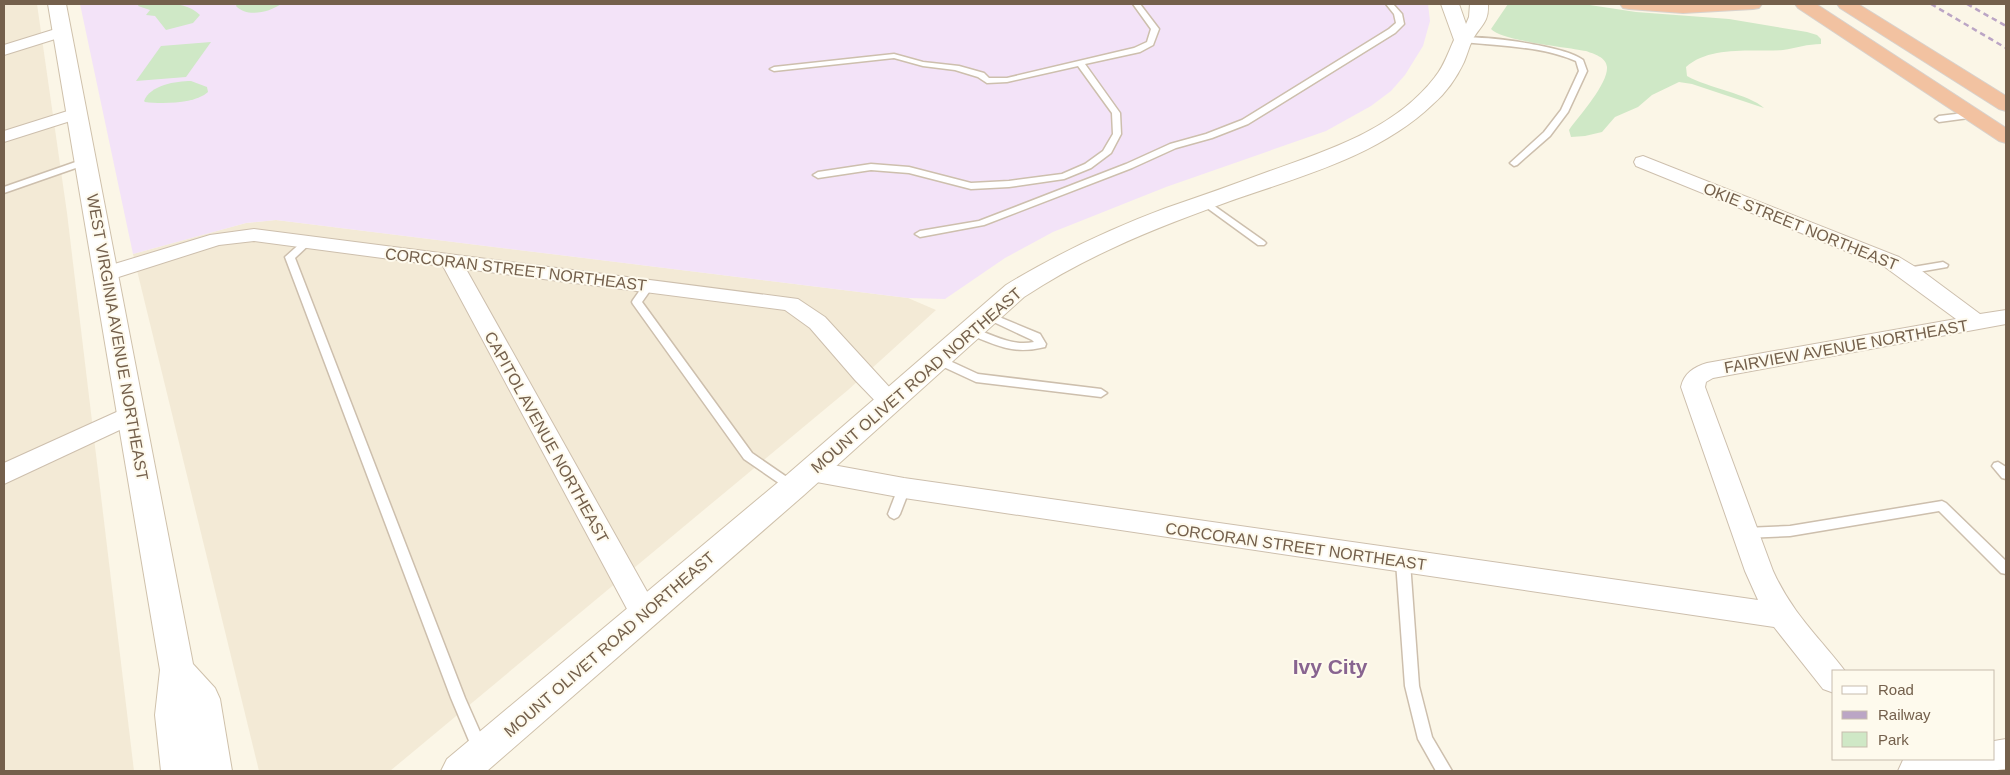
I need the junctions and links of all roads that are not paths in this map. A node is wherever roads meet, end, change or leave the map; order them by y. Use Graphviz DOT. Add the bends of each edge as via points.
graph roads {
  1 [pos="57,4"];
  2 [pos="1136,4"];
  3 [pos="1389,4"];
  4 [pos="1450,4"];
  5 [pos="1479,4"];
  6 [pos="1629,4"];
  7 [pos="1753,4"];
  8 [pos="1804,4"];
  9 [pos="1846,4"];
  10 [pos="62,32"];
  11 [pos="1463,40"];
  12 [pos="4,50"];
  13 [pos="1080,63"];
  14 [pos="774,69"];
  15 [pos="2006,105"];
  16 [pos="77,113"];
  17 [pos="1973,115"];
  18 [pos="1939,119"];
  19 [pos="2006,137"];
  20 [pos="4,138"];
  21 [pos="87,161"];
  22 [pos="1514,162"];
  23 [pos="1643,162"];
  24 [pos="818,175"];
  25 [pos="4,190"];
  26 [pos="1206,202"];
  27 [pos="920,234"];
  28 [pos="307,242"];
  29 [pos="1261,244"];
  30 [pos="451,261"];
  31 [pos="1943,265"];
  32 [pos="1908,271"];
  33 [pos="106,274"];
  34 [pos="649,285"];
  35 [pos="987,315"];
  36 [pos="2006,317"];
  37 [pos="1975,322"];
  38 [pos="970,331"];
  39 [pos="939,360"];
  40 [pos="1101,393"];
  41 [pos="891,402"];
  42 [pos="132,414"];
  43 [pos="4,474"];
  44 [pos="802,479"];
  45 [pos="904,488"];
  46 [pos="894,514"];
  47 [pos="1745,533"];
  48 [pos="1403,562"];
  49 [pos="2006,569"];
  50 [pos="644,613"];
  51 [pos="1782,616"];
  52 [pos="177,670"];
  53 [pos="1832,678"];
  54 [pos="1900,760"];
  55 [pos="1976,760"];
  56 [pos="476,765"];
  57 [pos="180,771"];
  58 [pos="213,771"];
  59 [pos="1444,771"];
  60 [pos="1909,771"];
  61 [pos="1914,771"];
  1 -- 10 [label="main road, WEST VIRGINIA AVENUE NORTHEAST"];
  2 -- 13 [label="lane" via="1155,29 1150,43 1136,50"];
  3 -- 27 [label="lane" via="1398,14 1400,24 1392,31 1245,122 1173,146 1130,166 981,223"];
  4 -- 11 [label="main road"];
  5 -- 11 [label="main road, MOUNT OLIVET ROAD NORTHEAST" via="1476,26"];
  6 -- 7 [label="highway" via="1683,8"];
  8 -- 17 [label="highway"];
  9 -- 15 [label="highway"];
  10 -- 12 [label="street"];
  10 -- 16 [label="main road, WEST VIRGINIA AVENUE NORTHEAST"];
  11 -- 22 [label="lane" via="1524,44 1579,60 1583,71 1566,110 1547,134"];
  11 -- 26 [label="main road, MOUNT OLIVET ROAD NORTHEAST" via="1450,70 1435,91 1386,130 1334,156"];
  13 -- 14 [label="lane" via="1008,80 987,81 980,75 956,68 894,56"];
  13 -- 24 [label="lane" via="1116,113 1117,134 1107,153 1088,166 1064,176 971,186 909,170 871,167"];
  16 -- 20 [label="street"];
  16 -- 21 [label="main road, WEST VIRGINIA AVENUE NORTHEAST"];
  17 -- 18 [label="lane"];
  17 -- 19 [label="highway"];
  21 -- 25 [label="lane"];
  21 -- 33 [label="main road, WEST VIRGINIA AVENUE NORTHEAST"];
  23 -- 32 [label="street, OKIE STREET NORTHEAST"];
  26 -- 29 [label="lane"];
  26 -- 35 [label="main road, MOUNT OLIVET ROAD NORTHEAST" via="1138,227 1064,261 1021,287"];
  28 -- 30 [label="street, CORCORAN STREET NORTHEAST"];
  28 -- 33 [label="street, CORCORAN STREET NORTHEAST" via="254,235 227,237"];
  28 -- 56 [label="lane" via="290,257 458,698"];
  30 -- 34 [label="street, CORCORAN STREET NORTHEAST"];
  30 -- 50 [label="street, CAPITOL AVENUE NORTHEAST"];
  31 -- 32 [label="lane"];
  32 -- 37 [label="street, OKIE STREET NORTHEAST"];
  33 -- 42 [label="main road, WEST VIRGINIA AVENUE NORTHEAST"];
  34 -- 41 [label="street, CORCORAN STREET NORTHEAST" via="790,304 815,321"];
  34 -- 44 [label="lane" via="637,302 748,456 772,474"];
  35 -- 38 [label="main road, MOUNT OLIVET ROAD NORTHEAST"];
  35 -- 38 [label="lane" via="1036,337 1041,344 1023,348"];
  36 -- 37 [label="street, FAIRVIEW AVENUE NORTHEAST"];
  37 -- 47 [label="street, FAIRVIEW AVENUE NORTHEAST" via="1707,371 1697,376 1693,386"];
  38 -- 39 [label="main road, MOUNT OLIVET ROAD NORTHEAST"];
  39 -- 40 [label="lane" via="976,378"];
  39 -- 41 [label="main road, MOUNT OLIVET ROAD NORTHEAST"];
  41 -- 44 [label="main road, MOUNT OLIVET ROAD NORTHEAST"];
  42 -- 43 [label="street"];
  42 -- 52 [label="main road, WEST VIRGINIA AVENUE NORTHEAST"];
  44 -- 45 [label="street, CORCORAN STREET NORTHEAST"];
  44 -- 50 [label="main road, MOUNT OLIVET ROAD NORTHEAST"];
  45 -- 46 [label="lane"];
  45 -- 48 [label="street, CORCORAN STREET NORTHEAST"];
  47 -- 49 [label="lane" via="1790,531 1942,506"];
  47 -- 51 [label="street" via="1759,571"];
  48 -- 51 [label="street, CORCORAN STREET NORTHEAST"];
  48 -- 59 [label="lane" via="1412,686 1425,739"];
  50 -- 56 [label="main road, MOUNT OLIVET ROAD NORTHEAST"];
  51 -- 53 [label="street"];
  52 -- 57 [label="main road, WEST VIRGINIA AVENUE NORTHEAST" via="174,715"];
  52 -- 58 [label="main road" via="202,699"];
  54 -- 60 [label="street"];
  55 -- 61 [label="street"];
}
